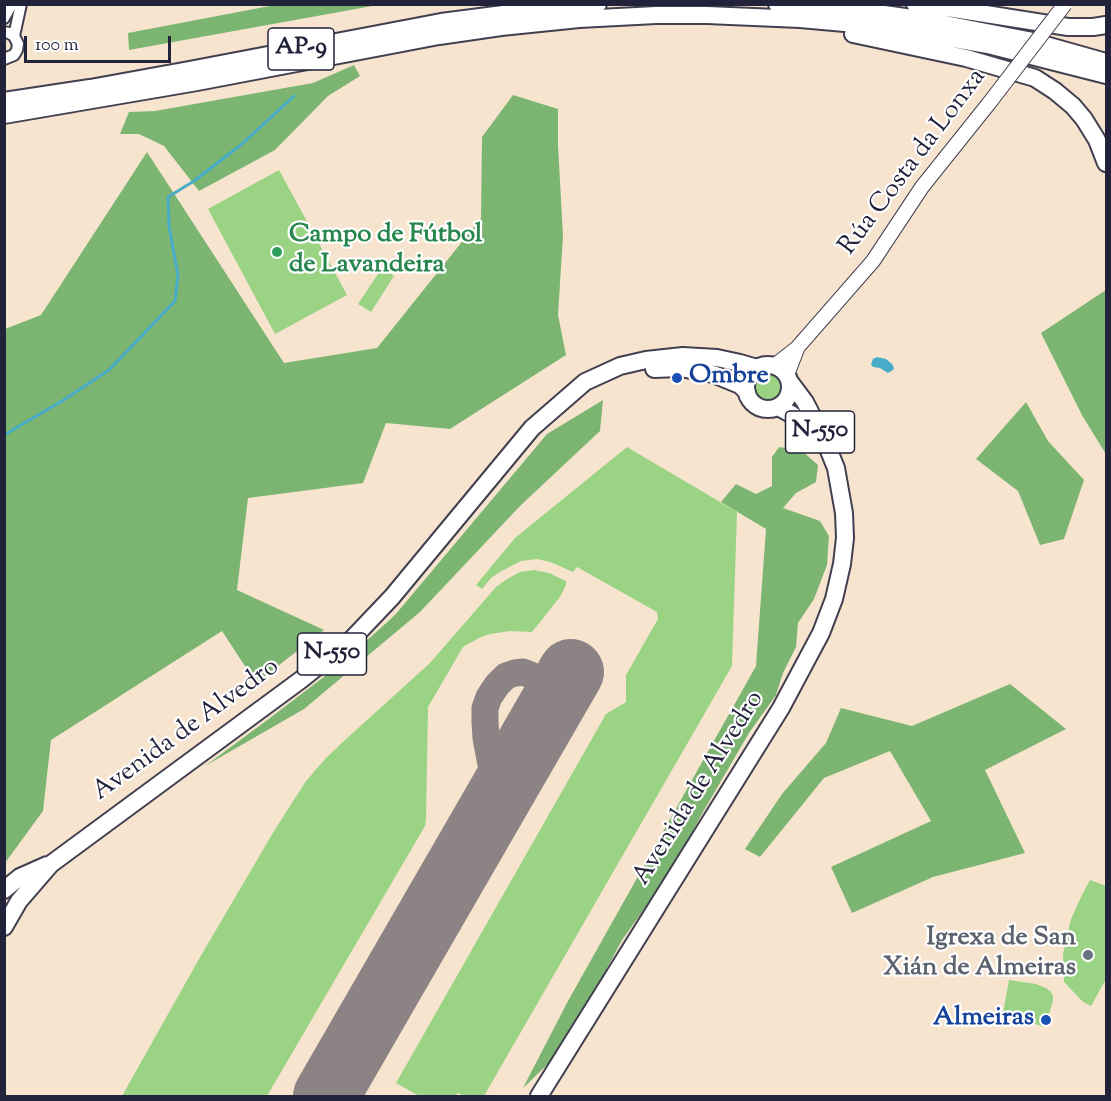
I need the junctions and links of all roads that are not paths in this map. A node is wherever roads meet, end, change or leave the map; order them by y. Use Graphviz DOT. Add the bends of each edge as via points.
graph roads {
  1 [pos="12,4"];
  2 [pos="21,4"];
  3 [pos="598,4"];
  4 [pos="777,4"];
  5 [pos="915,4"];
  6 [pos="1065,4"];
  7 [pos="4,18"];
  8 [pos="800,19"];
  9 [pos="1107,25"];
  10 [pos="9,34"];
  11 [pos="7,61"];
  12 [pos="1107,62"];
  13 [pos="1107,75"];
  14 [pos="4,102"];
  15 [pos="4,115"];
  16 [pos="1107,163"];
  17 [pos="757,368"];
  18 [pos="784,374"];
  19 [pos="747,392"];
  20 [pos="568,396"];
  21 [pos="778,407"];
  22 [pos="840,487"];
  23 [pos="51,864"];
  24 [pos="4,890"];
  25 [pos="4,927"];
  26 [pos="539,1096"];
  1 -- 7 [label="street"];
  2 -- 10 [label="street"];
  3 -- 14 [label="highway, AP-9" via="441,22"];
  4 -- 12 [label="highway" via="920,19 1028,40"];
  5 -- 9 [label="highway" via="1068,27"];
  6 -- 18 [label="main road, Rúa Costa da Lonxa, bridge" via="922,187 873,261 797,348"];
  8 -- 13 [label="highway, AP-9" via="988,45"];
  8 -- 15 [label="highway, AP-9" via="656,15 501,27"];
  8 -- 16 [label="highway" via="1035,78 1073,106 1097,140"];
  10 -- 11 [label="street" via="18,47"];
  17 -- 18 [label="highway, N-550" via="768,366"];
  17 -- 19 [label="highway" via="748,379"];
  17 -- 20 [label="highway, Avenida de Alvedro / N-550" via="717,358 646,360 620,366 585,382"];
  18 -- 21 [label="highway, N-550" via="790,389"];
  18 -- 22 [label="highway, Avenida de Alvedro / N-550" via="805,402 825,441"];
  19 -- 20 [label="highway, Avenida de Alvedro / N-550" via="713,374 662,368 604,380"];
  19 -- 21 [label="highway, N-550" via="759,407"];
  20 -- 23 [label="highway, Avenida de Alvedro / N-550" via="532,428 392,597 353,638"];
  21 -- 22 [label="highway, Avenida de Alvedro / N-550" via="803,423 817,441"];
  22 -- 26 [label="highway, Avenida de Alvedro / N-550" via="845,538 842,564 821,633 781,708"];
  23 -- 24 [label="highway, Avenida de Alvedro / N-550" via="20,877"];
  23 -- 25 [label="highway, Avenida de Alvedro / N-550" via="19,901"];
}
